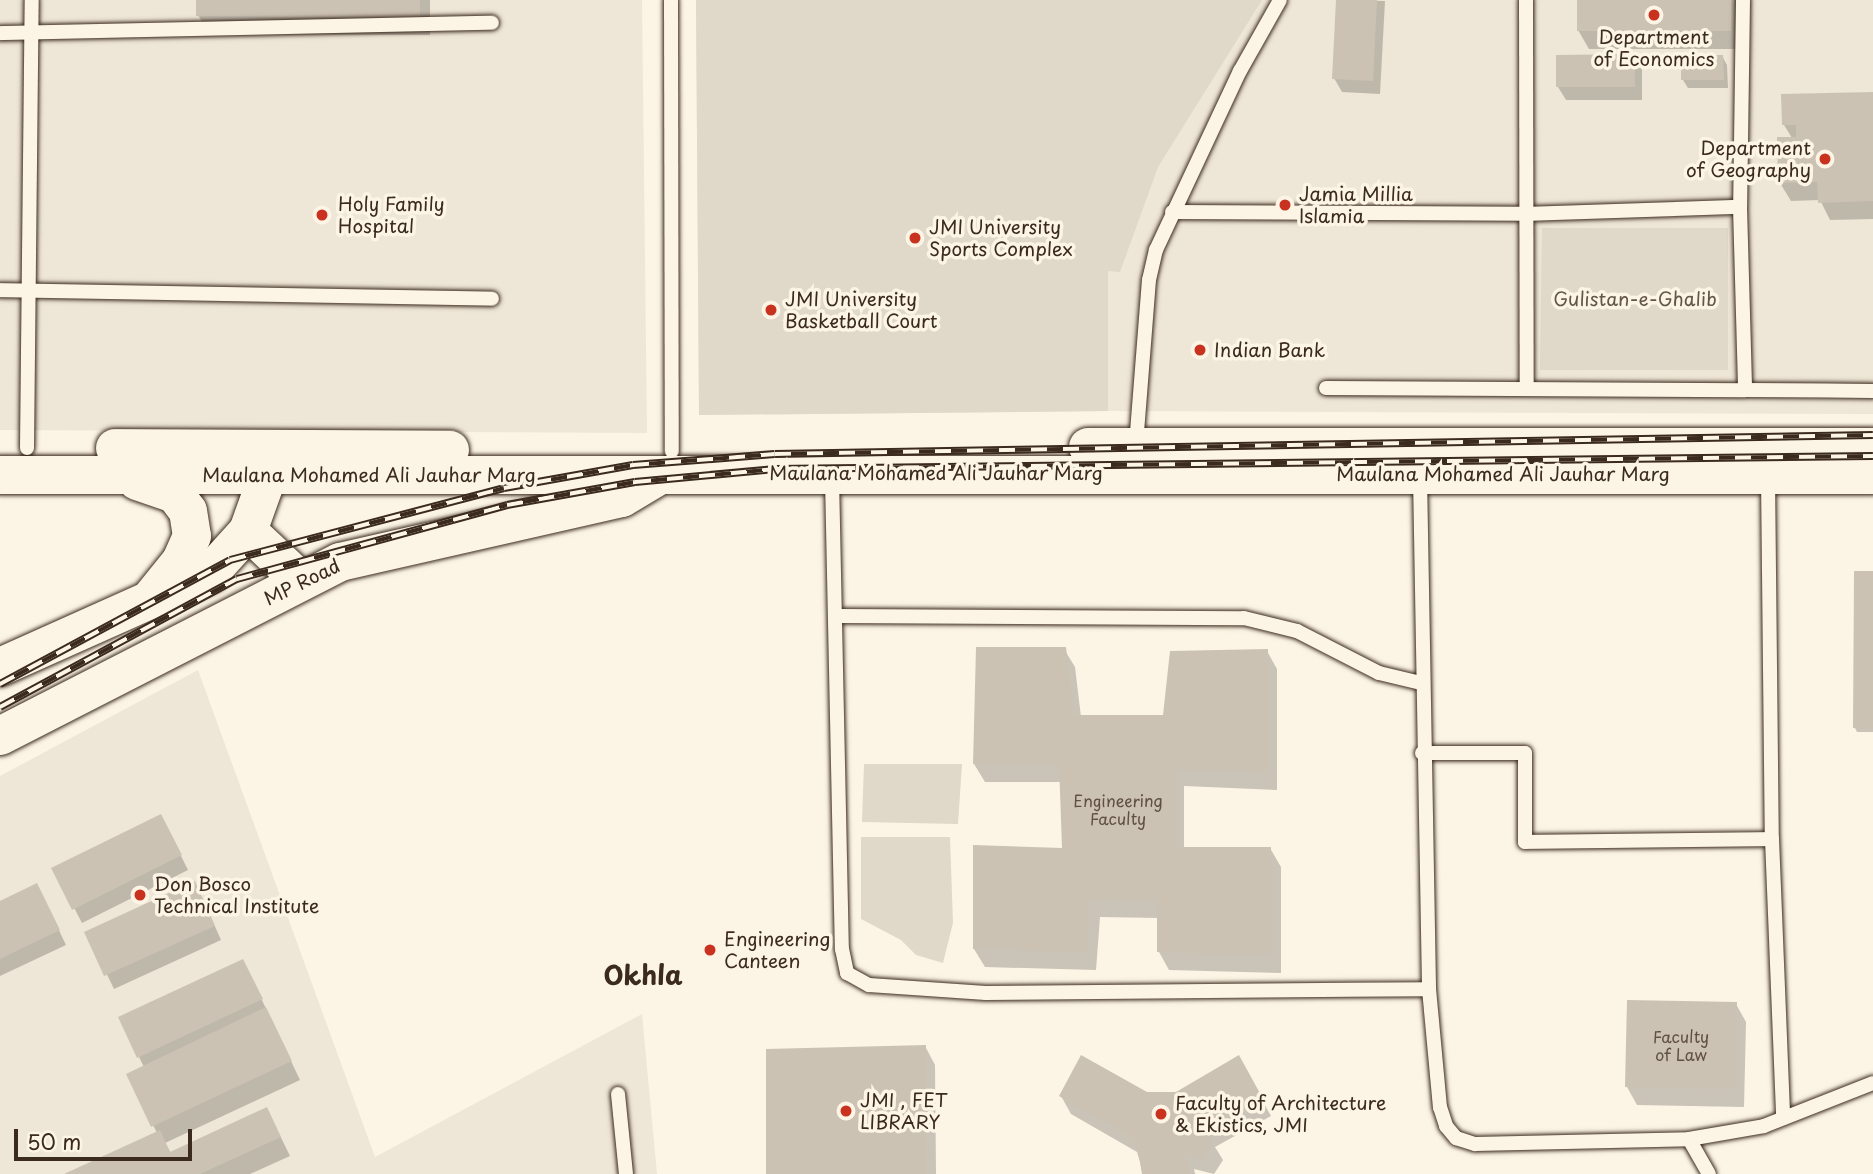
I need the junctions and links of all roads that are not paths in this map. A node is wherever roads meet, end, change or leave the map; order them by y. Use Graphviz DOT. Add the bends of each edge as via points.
graph roads {
  1 [pos="32,0"];
  2 [pos="671,0"];
  3 [pos="1280,0"];
  4 [pos="1526,0"];
  5 [pos="1743,0"];
  6 [pos="492,23"];
  7 [pos="0,33"];
  8 [pos="31,33"];
  9 [pos="1740,207"];
  10 [pos="1172,212"];
  11 [pos="1524,214"];
  12 [pos="0,290"];
  13 [pos="30,290"];
  14 [pos="492,299"];
  15 [pos="1326,388"];
  16 [pos="1527,389"];
  17 [pos="1745,390"];
  18 [pos="1873,391"];
  19 [pos="1136,447"];
  20 [pos="1873,447"];
  21 [pos="13,449"];
  22 [pos="666,458"];
  23 [pos="1629,460"];
  24 [pos="266,463"];
  25 [pos="113,473"];
  26 [pos="832,473"];
  27 [pos="1420,474"];
  28 [pos="0,475"];
  29 [pos="1768,475"];
  30 [pos="1873,475"];
  31 [pos="248,531"];
  32 [pos="300,580"];
  33 [pos="144,606"];
  34 [pos="837,616"];
  35 [pos="0,667"];
  36 [pos="1421,683"];
  37 [pos="0,736"];
  38 [pos="1422,753"];
  39 [pos="1772,839"];
  40 [pos="1429,989"];
  41 [pos="1873,1083"];
  42 [pos="618,1094"];
  43 [pos="1783,1118"];
  44 [pos="1689,1139"];
  45 [pos="626,1174"];
  46 [pos="1709,1174"];
  1 -- 8 [label="lane"];
  2 -- 22 [label="lane"];
  3 -- 10 [label="lane"];
  4 -- 11 [label="lane"];
  5 -- 9 [label="lane"];
  6 -- 8 [label="lane"];
  7 -- 8 [label="lane"];
  8 -- 13 [label="lane"];
  9 -- 11 [label="lane"];
  9 -- 17 [label="lane"];
  10 -- 11 [label="lane"];
  10 -- 19 [label="lane" via="1149,281"];
  11 -- 16 [label="lane"];
  12 -- 13 [label="lane"];
  13 -- 14 [label="lane"];
  13 -- 21 [label="lane"];
  15 -- 16 [label="lane"];
  16 -- 17 [label="lane"];
  17 -- 18 [label="lane"];
  19 -- 22 [label="main road, Maulana Mohamed Ali Jauhar Marg"];
  19 -- 23 [label="main road, Maulana Mohamed Ali Jauhar Marg"];
  20 -- 23 [label="main road, Maulana Mohamed Ali Jauhar Marg"];
  21 -- 24 [label="main road, Maulana Mohamed Ali Jauhar Marg"];
  22 -- 24 [label="main road, Maulana Mohamed Ali Jauhar Marg"];
  22 -- 26 [label="main road, Maulana Mohamed Ali Jauhar Marg"];
  22 -- 32 [label="main road, MP Road" via="622,498 340,562"];
  23 -- 27 [label="main road, Maulana Mohamed Ali Jauhar Marg"];
  23 -- 29 [label="main road, Maulana Mohamed Ali Jauhar Marg"];
  24 -- 25 [label="main road, Maulana Mohamed Ali Jauhar Marg"];
  24 -- 31 [label="main road"];
  25 -- 28 [label="main road, Maulana Mohamed Ali Jauhar Marg"];
  25 -- 33 [label="main road" via="175,494 188,511 192,536 181,561"];
  26 -- 27 [label="main road, Maulana Mohamed Ali Jauhar Marg"];
  26 -- 34 [label="lane"];
  27 -- 36 [label="lane"];
  29 -- 30 [label="main road, Maulana Mohamed Ali Jauhar Marg"];
  29 -- 39 [label="lane"];
  31 -- 32 [label="main road"];
  31 -- 33 [label="main road" via="210,573"];
  32 -- 37 [label="main road, MP Road" via="204,634"];
  33 -- 35 [label="main road"];
  34 -- 36 [label="lane" via="1244,618 1297,631 1379,673"];
  34 -- 40 [label="lane" via="842,949 844,966 856,980 869,985 986,993"];
  36 -- 38 [label="lane"];
  38 -- 39 [label="lane" via="1525,753 1525,842"];
  38 -- 40 [label="lane"];
  39 -- 43 [label="lane"];
  40 -- 44 [label="lane" via="1440,1107 1457,1138 1475,1144"];
  41 -- 43 [label="lane"];
  42 -- 45 [label="lane"];
  43 -- 44 [label="lane" via="1747,1130"];
  44 -- 46 [label="lane"];
}
